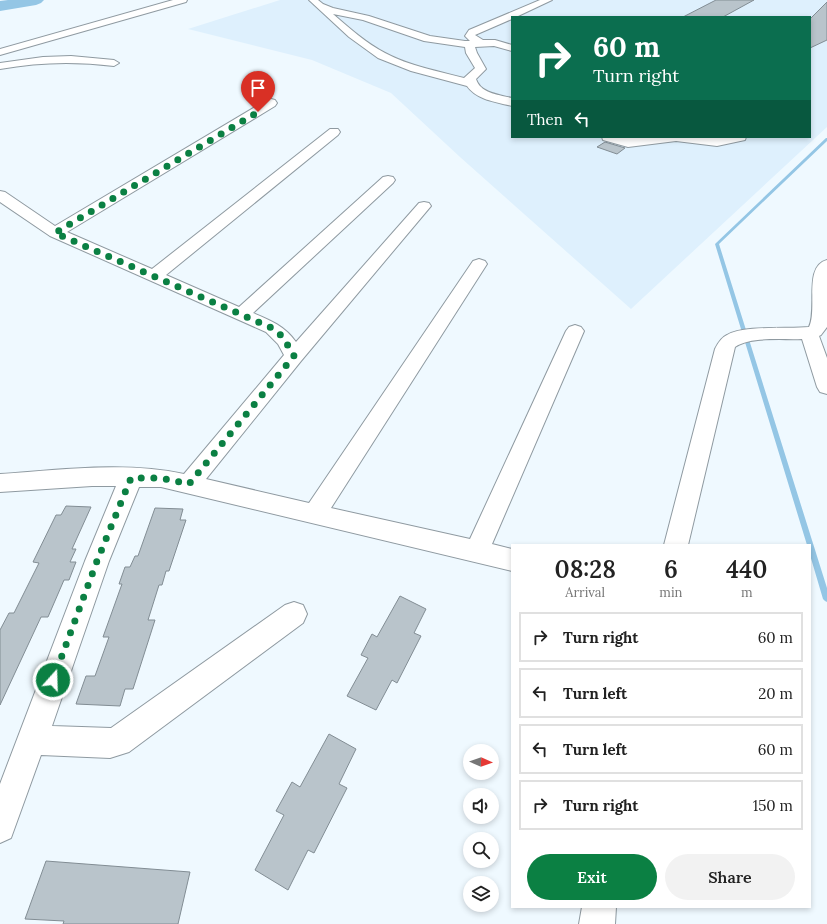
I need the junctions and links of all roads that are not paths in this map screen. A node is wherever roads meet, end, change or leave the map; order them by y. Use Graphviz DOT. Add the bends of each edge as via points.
graph roads {
  1 [pos="183,0"];
  2 [pos="313,0"];
  3 [pos="548,0"];
  4 [pos="327,4"];
  5 [pos="475,43"];
  6 [pos="511,48"];
  7 [pos="0,52"];
  8 [pos="114,63"];
  9 [pos="0,66"];
  10 [pos="470,83"];
  11 [pos="511,102"];
  12 [pos="272,103"];
  13 [pos="334,132"];
  14 [pos="611,138"];
  15 [pos="668,138"];
  16 [pos="684,138"];
  17 [pos="735,138"];
  18 [pos="388,180"];
  19 [pos="0,195"];
  20 [pos="424,206"];
  21 [pos="55,233"];
  22 [pos="479,264"];
  23 [pos="827,265"];
  24 [pos="153,277"];
  25 [pos="240,315"];
  26 [pos="575,331"];
  27 [pos="809,333"];
  28 [pos="294,356"];
  29 [pos="825,378"];
  30 [pos="131,478"];
  31 [pos="0,483"];
  32 [pos="189,484"];
  33 [pos="315,513"];
  34 [pos="676,544"];
  35 [pos="476,552"];
  36 [pos="511,560"];
  37 [pos="294,614"];
  38 [pos="31,740"];
  39 [pos="0,827"];
  40 [pos="599,908"];
  41 [pos="597,924"];
  1 -- 7 [label="street"];
  2 -- 4 [label="street"];
  3 -- 5 [label="street" via="472,32 470,36"];
  4 -- 5 [label="street" via="422,37 444,42"];
  4 -- 10 [label="street" via="325,11 349,33 383,56 415,69"];
  5 -- 6 [label="street" via="495,43"];
  5 -- 10 [label="street" via="469,47 470,53 481,69 470,78"];
  8 -- 9 [label="street" via="63,58"];
  10 -- 11 [label="street" via="487,95"];
  12 -- 21 [label="street"];
  13 -- 24 [label="street"];
  14 -- 15 [label="street" via="628,143"];
  16 -- 17 [label="street" via="717,142"];
  18 -- 25 [label="street"];
  19 -- 21 [label="street"];
  20 -- 28 [label="street"];
  21 -- 24 [label="street"];
  22 -- 33 [label="street"];
  23 -- 27 [label="street" via="823,269 819,325"];
  24 -- 25 [label="street"];
  25 -- 28 [label="street" via="272,328 283,337"];
  26 -- 35 [label="street"];
  27 -- 29 [label="street"];
  27 -- 34 [label="street" via="763,334 735,338 724,349"];
  28 -- 32 [label="street"];
  30 -- 31 [label="street" via="92,477"];
  30 -- 32 [label="street" via="161,478"];
  30 -- 38 [label="street" via="97,561"];
  32 -- 33 [label="street"];
  33 -- 35 [label="street"];
  35 -- 36 [label="street"];
  37 -- 38 [label="street" via="118,741 110,743"];
  38 -- 39 [label="street"];
  40 -- 41 [label="street"];
}
